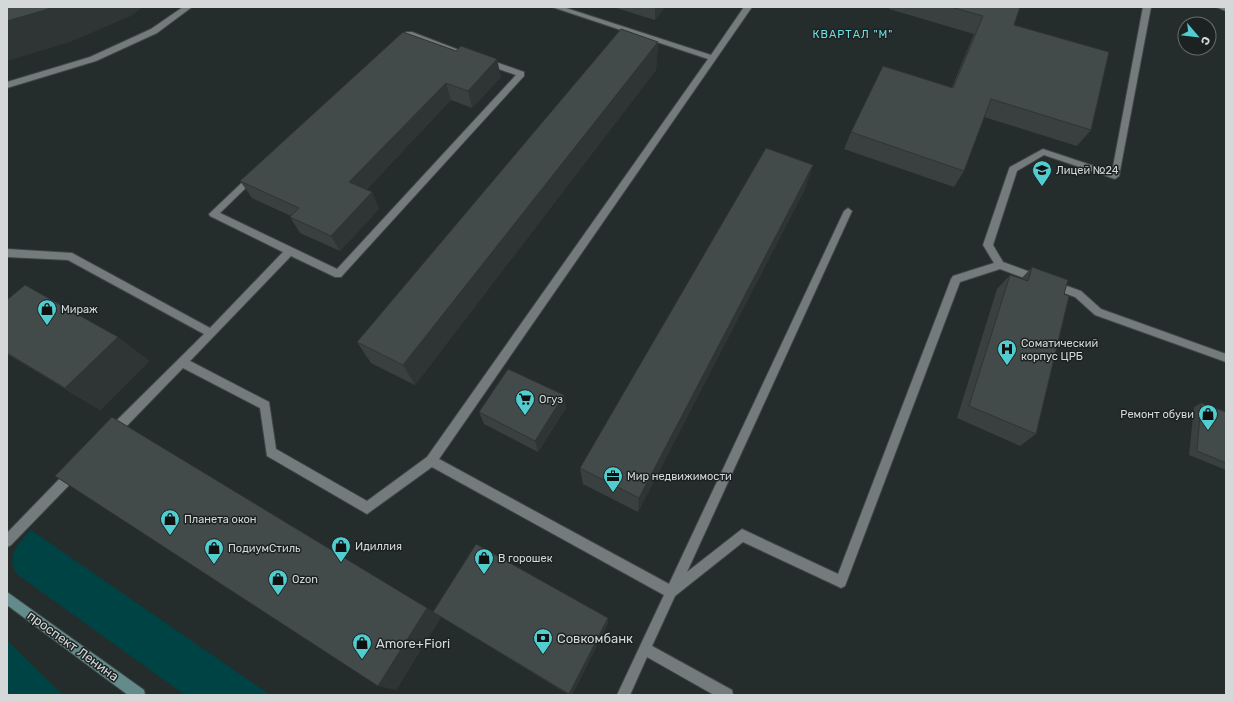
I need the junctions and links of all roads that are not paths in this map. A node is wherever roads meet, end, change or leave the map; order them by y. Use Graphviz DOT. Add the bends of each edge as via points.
graph roads {
  1 [pos="188,7"];
  2 [pos="556,7"];
  3 [pos="748,7"];
  4 [pos="1147,7"];
  5 [pos="1220,7"];
  6 [pos="1226,9"];
  7 [pos="392,49"];
  8 [pos="712,58"];
  9 [pos="7,85"];
  10 [pos="259,171"];
  11 [pos="848,211"];
  12 [pos="290,251"];
  13 [pos="7,253"];
  14 [pos="1000,265"];
  15 [pos="211,333"];
  16 [pos="1226,358"];
  17 [pos="181,362"];
  18 [pos="105,440"];
  19 [pos="432,462"];
  20 [pos="78,468"];
  21 [pos="7,541"];
  22 [pos="671,592"];
  23 [pos="7,598"];
  24 [pos="645,649"];
  25 [pos="139,695"];
  26 [pos="623,695"];
  27 [pos="727,695"];
  1 -- 9 [label="lane" via="154,31 93,58"];
  2 -- 8 [label="lane"];
  3 -- 8 [label="lane"];
  4 -- 14 [label="lane" via="1115,176 1043,152 1013,169 988,245"];
  5 -- 6 [label="lane"];
  7 -- 12 [label="lane" via="409,34 521,74 338,274"];
  8 -- 19 [label="lane"];
  10 -- 12 [label="lane" via="213,214"];
  11 -- 22 [label="lane"];
  12 -- 15 [label="lane"];
  13 -- 15 [label="lane" via="69,256"];
  14 -- 16 [label="lane" via="1078,294 1098,312"];
  14 -- 22 [label="lane" via="956,279 841,582 742,535"];
  15 -- 17 [label="lane"];
  17 -- 18 [label="lane"];
  17 -- 19 [label="lane" via="265,406 271,452 367,508"];
  19 -- 22 [label="lane"];
  20 -- 21 [label="lane"];
  22 -- 24 [label="lane"];
  23 -- 25 [label="street, проспект Ленина"];
  24 -- 26 [label="lane"];
  24 -- 27 [label="lane"];
}
